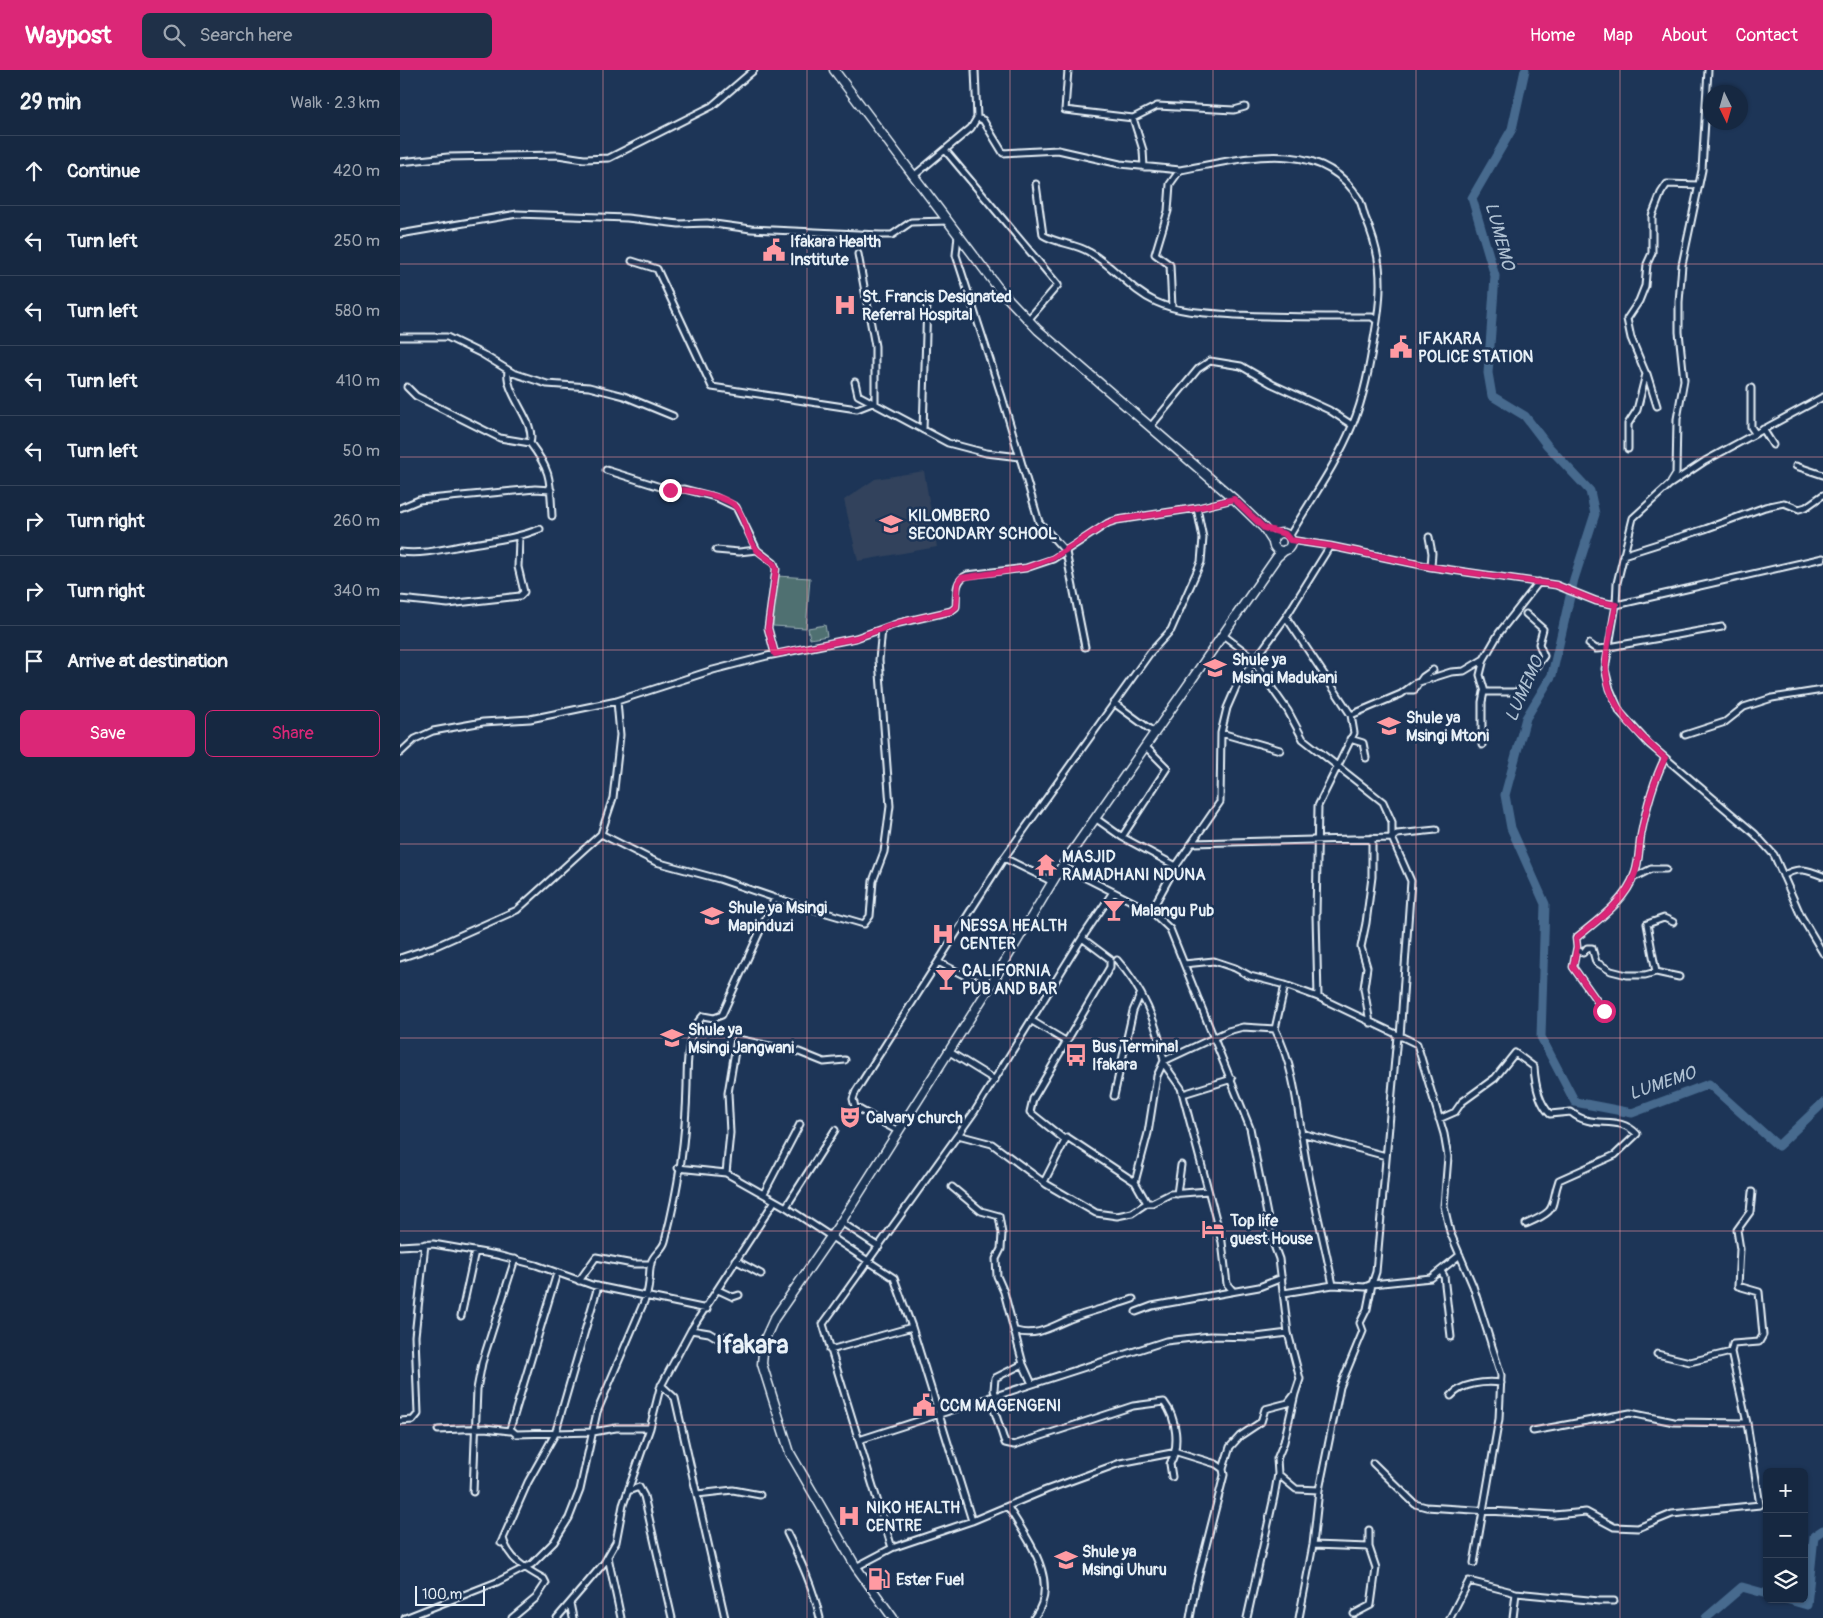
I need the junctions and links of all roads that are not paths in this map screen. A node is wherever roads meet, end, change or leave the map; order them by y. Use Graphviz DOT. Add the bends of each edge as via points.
graph roads {
  1 [pos="754,70"];
  2 [pos="834,70"];
  3 [pos="975,70"];
  4 [pos="1068,70"];
  5 [pos="1708,70"];
  6 [pos="1245,107"];
  7 [pos="978,118"];
  8 [pos="1133,118"];
  9 [pos="945,150"];
  10 [pos="400,162"];
  11 [pos="1144,167"];
  12 [pos="1180,170"];
  13 [pos="915,174"];
  14 [pos="1036,184"];
  15 [pos="1698,185"];
  16 [pos="948,222"];
  17 [pos="400,234"];
  18 [pos="958,235"];
  19 [pos="858,254"];
  20 [pos="632,260"];
  21 [pos="927,302"];
  22 [pos="1172,307"];
  23 [pos="1028,320"];
  24 [pos="1377,321"];
  25 [pos="400,337"];
  26 [pos="508,370"];
  27 [pos="1646,374"];
  28 [pos="855,382"];
  29 [pos="408,388"];
  30 [pos="1751,388"];
  31 [pos="1823,397"];
  32 [pos="875,402"];
  33 [pos="1657,406"];
  34 [pos="673,416"];
  35 [pos="1352,425"];
  36 [pos="1151,426"];
  37 [pos="1763,429"];
  38 [pos="923,430"];
  39 [pos="1755,433"];
  40 [pos="530,443"];
  41 [pos="1773,445"];
  42 [pos="1628,448"];
  43 [pos="1020,457"];
  44 [pos="1796,466"];
  45 [pos="606,470"];
  46 [pos="1823,475"];
  47 [pos="1671,484"];
  48 [pos="551,490"];
  49 [pos="1823,495"];
  50 [pos="1234,499"];
  51 [pos="400,508"];
  52 [pos="1197,508"];
  53 [pos="552,516"];
  54 [pos="1264,528"];
  55 [pos="540,529"];
  56 [pos="1281,533"];
  57 [pos="519,538"];
  58 [pos="1289,538"];
  59 [pos="1429,538"];
  60 [pos="1273,544"];
  61 [pos="1330,546"];
  62 [pos="716,550"];
  63 [pos="757,550"];
  64 [pos="1284,550"];
  65 [pos="400,552"];
  66 [pos="1066,552"];
  67 [pos="1623,555"];
  68 [pos="1823,558"];
  69 [pos="1274,562"];
  70 [pos="1431,567"];
  71 [pos="1539,582"];
  72 [pos="400,599"];
  73 [pos="1616,605"];
  74 [pos="1526,614"];
  75 [pos="1286,616"];
  76 [pos="1722,627"];
  77 [pos="882,629"];
  78 [pos="1223,635"];
  79 [pos="1590,644"];
  80 [pos="1084,647"];
  81 [pos="1609,648"];
  82 [pos="775,654"];
  83 [pos="1484,659"];
  84 [pos="1252,663"];
  85 [pos="1433,670"];
  86 [pos="1420,682"];
  87 [pos="1823,690"];
  88 [pos="1485,692"];
  89 [pos="617,701"];
  90 [pos="1114,703"];
  91 [pos="1351,715"];
  92 [pos="1155,733"];
  93 [pos="1221,733"];
  94 [pos="1685,735"];
  95 [pos="1350,739"];
  96 [pos="1482,745"];
  97 [pos="1146,747"];
  98 [pos="1280,750"];
  99 [pos="400,752"];
  100 [pos="1366,758"];
  101 [pos="1665,758"];
  102 [pos="1336,767"];
  103 [pos="1094,818"];
  104 [pos="1436,830"];
  105 [pos="601,834"];
  106 [pos="1122,836"];
  107 [pos="1372,838"];
  108 [pos="1392,838"];
  109 [pos="1318,840"];
  110 [pos="1192,842"];
  111 [pos="1004,858"];
  112 [pos="1062,866"];
  113 [pos="1176,866"];
  114 [pos="1666,869"];
  115 [pos="1783,876"];
  116 [pos="1823,876"];
  117 [pos="1633,878"];
  118 [pos="1053,882"];
  119 [pos="1113,892"];
  120 [pos="775,898"];
  121 [pos="1151,911"];
  122 [pos="1673,922"];
  123 [pos="1082,938"];
  124 [pos="1577,950"];
  125 [pos="1823,953"];
  126 [pos="400,958"];
  127 [pos="1118,960"];
  128 [pos="938,962"];
  129 [pos="1184,964"];
  130 [pos="1656,972"];
  131 [pos="1679,977"];
  132 [pos="1285,985"];
  133 [pos="989,988"];
  134 [pos="1140,994"];
  135 [pos="1318,997"];
  136 [pos="1611,1016"];
  137 [pos="1032,1020"];
  138 [pos="1370,1023"];
  139 [pos="1275,1029"];
  140 [pos="1214,1037"];
  141 [pos="1398,1037"];
  142 [pos="1067,1042"];
  143 [pos="948,1051"];
  144 [pos="845,1060"];
  145 [pos="1164,1063"];
  146 [pos="1232,1079"];
  147 [pos="996,1080"];
  148 [pos="1183,1094"];
  149 [pos="1114,1096"];
  150 [pos="1439,1118"];
  151 [pos="800,1124"];
  152 [pos="835,1130"];
  153 [pos="898,1131"];
  154 [pos="1301,1133"];
  155 [pos="958,1135"];
  156 [pos="1067,1137"];
  157 [pos="1386,1156"];
  158 [pos="1181,1164"];
  159 [pos="678,1168"];
  160 [pos="726,1173"];
  161 [pos="1044,1182"];
  162 [pos="1135,1182"];
  163 [pos="952,1187"];
  164 [pos="1208,1191"];
  165 [pos="1752,1192"];
  166 [pos="764,1193"];
  167 [pos="1177,1194"];
  168 [pos="774,1202"];
  169 [pos="1147,1203"];
  170 [pos="786,1207"];
  171 [pos="840,1222"];
  172 [pos="1526,1224"];
  173 [pos="829,1237"];
  174 [pos="425,1244"];
  175 [pos="400,1246"];
  176 [pos="879,1247"];
  177 [pos="475,1251"];
  178 [pos="1460,1255"];
  179 [pos="515,1259"];
  180 [pos="868,1259"];
  181 [pos="735,1260"];
  182 [pos="651,1264"];
  183 [pos="1441,1271"];
  184 [pos="557,1273"];
  185 [pos="761,1274"];
  186 [pos="1282,1278"];
  187 [pos="579,1281"];
  188 [pos="1372,1284"];
  189 [pos="1333,1285"];
  190 [pos="598,1286"];
  191 [pos="718,1290"];
  192 [pos="1232,1291"];
  193 [pos="1284,1293"];
  194 [pos="738,1295"];
  195 [pos="646,1297"];
  196 [pos="1133,1298"];
  197 [pos="707,1309"];
  198 [pos="1136,1312"];
  199 [pos="461,1316"];
  200 [pos="912,1327"];
  201 [pos="691,1330"];
  202 [pos="1016,1331"];
  203 [pos="1288,1333"];
  204 [pos="1451,1336"];
  205 [pos="744,1346"];
  206 [pos="830,1350"];
  207 [pos="1730,1352"];
  208 [pos="1657,1354"];
  209 [pos="1023,1364"];
  210 [pos="661,1384"];
  211 [pos="1032,1384"];
  212 [pos="1501,1384"];
  213 [pos="1295,1394"];
  214 [pos="993,1396"];
  215 [pos="1451,1396"];
  216 [pos="940,1414"];
  217 [pos="400,1421"];
  218 [pos="1746,1423"];
  219 [pos="476,1428"];
  220 [pos="650,1428"];
  221 [pos="510,1429"];
  222 [pos="438,1430"];
  223 [pos="1533,1431"];
  224 [pos="593,1432"];
  225 [pos="555,1434"];
  226 [pos="859,1440"];
  227 [pos="1177,1452"];
  228 [pos="1373,1463"];
  229 [pos="1223,1469"];
  230 [pos="1278,1474"];
  231 [pos="1172,1477"];
  232 [pos="1319,1490"];
  233 [pos="628,1491"];
  234 [pos="473,1492"];
  235 [pos="697,1494"];
  236 [pos="760,1495"];
  237 [pos="1008,1507"];
  238 [pos="1482,1510"];
  239 [pos="972,1521"];
  240 [pos="1369,1530"];
  241 [pos="787,1533"];
  242 [pos="1313,1545"];
  243 [pos="1369,1547"];
  244 [pos="892,1548"];
  245 [pos="608,1556"];
  246 [pos="1474,1563"];
  247 [pos="856,1567"];
  248 [pos="525,1568"];
  249 [pos="1516,1593"];
  250 [pos="1614,1601"];
  251 [pos="570,1603"];
  252 [pos="1354,1614"];
  253 [pos="405,1618"];
  254 [pos="512,1618"];
  255 [pos="558,1618"];
  256 [pos="573,1618"];
  257 [pos="621,1618"];
  258 [pos="672,1618"];
  259 [pos="725,1618"];
  260 [pos="820,1618"];
  261 [pos="893,1618"];
  262 [pos="1034,1618"];
  263 [pos="1190,1618"];
  264 [pos="1247,1618"];
  265 [pos="1299,1618"];
  266 [pos="1450,1618"];
  267 [pos="1513,1618"];
  1 -- 10 [label="street" via="712,106 609,158 558,155 448,157"];
  2 -- 13 [label="main road"];
  3 -- 7 [label="street"];
  4 -- 8 [label="street" via="1065,110"];
  5 -- 15 [label="street" via="1702,170"];
  6 -- 8 [label="street" via="1234,110 1157,106"];
  7 -- 9 [label="street"];
  7 -- 11 [label="street" via="983,120 1003,153 1058,150"];
  8 -- 11 [label="street" via="1143,150"];
  9 -- 13 [label="street"];
  9 -- 23 [label="street" via="1058,285"];
  11 -- 12 [label="street"];
  12 -- 22 [label="street" via="1170,184 1168,211 1155,254 1170,265"];
  12 -- 24 [label="street" via="1235,159 1279,155 1315,162 1343,179 1359,199 1376,241 1382,290"];
  13 -- 16 [label="main road"];
  14 -- 22 [label="street" via="1043,235 1079,246 1095,255 1138,293"];
  15 -- 27 [label="street" via="1667,184 1652,216 1652,253 1644,286 1639,301 1627,318 1631,338"];
  15 -- 47 [label="street" via="1682,265 1679,332 1684,380 1677,419 1676,474"];
  16 -- 17 [label="street" via="911,222 892,235 880,235 750,229 620,217 517,214"];
  16 -- 18 [label="main road"];
  18 -- 23 [label="main road" via="999,289"];
  18 -- 43 [label="street" via="956,255"];
  19 -- 32 [label="street" via="875,346"];
  20 -- 32 [label="street" via="657,269 712,387 857,409"];
  21 -- 38 [label="street"];
  22 -- 24 [label="street" via="1203,314 1285,318 1372,317"];
  23 -- 36 [label="main road"];
  24 -- 35 [label="street" via="1361,401"];
  25 -- 26 [label="street" via="447,337"];
  26 -- 34 [label="street" via="547,384 589,387 624,396"];
  26 -- 40 [label="street" via="516,401 531,431"];
  27 -- 33 [label="street"];
  27 -- 42 [label="street" via="1637,410 1628,424"];
  28 -- 32 [label="street" via="858,395"];
  29 -- 40 [label="street" via="416,396 500,438"];
  30 -- 39 [label="street" via="1751,427"];
  31 -- 37 [label="street"];
  32 -- 38 [label="street"];
  35 -- 36 [label="street" via="1241,366 1210,361 1198,369"];
  35 -- 58 [label="street" via="1340,453"];
  36 -- 50 [label="main road"];
  37 -- 39 [label="street"];
  37 -- 41 [label="street"];
  38 -- 43 [label="street" via="957,445"];
  39 -- 47 [label="street"];
  40 -- 48 [label="street" via="545,463"];
  43 -- 66 [label="street" via="1039,522"];
  44 -- 46 [label="street"];
  45 -- 63 [label="street" via="670,490 684,489 715,497 736,507"];
  47 -- 67 [label="street" via="1633,518"];
  48 -- 51 [label="street" via="419,500"];
  48 -- 53 [label="street"];
  49 -- 67 [label="street" via="1806,507 1799,509 1784,503 1765,507"];
  50 -- 52 [label="street"];
  50 -- 54 [label="main road"];
  52 -- 66 [label="street" via="1108,523"];
  52 -- 90 [label="street" via="1203,538 1201,562 1193,584 1171,630"];
  54 -- 56 [label="main road"];
  54 -- 60 [label="main road"];
  55 -- 57 [label="street"];
  56 -- 58 [label="main road"];
  56 -- 60 [label="main road" via="1275,536"];
  57 -- 65 [label="street" via="421,554"];
  57 -- 72 [label="street" via="517,563 524,592 520,596 448,604"];
  58 -- 61 [label="street"];
  58 -- 64 [label="main road" via="1289,546"];
  59 -- 70 [label="street"];
  60 -- 64 [label="main road" via="1278,550"];
  60 -- 69 [label="main road"];
  61 -- 70 [label="street"];
  61 -- 75 [label="street"];
  62 -- 63 [label="street"];
  63 -- 82 [label="street" via="774,563 776,569 768,628"];
  64 -- 69 [label="main road"];
  66 -- 77 [label="street" via="1026,568 967,575 958,583 955,610"];
  66 -- 80 [label="street"];
  67 -- 73 [label="street"];
  68 -- 73 [label="street"];
  69 -- 78 [label="main road"];
  70 -- 71 [label="street"];
  71 -- 73 [label="street"];
  71 -- 83 [label="street" via="1499,633"];
  73 -- 81 [label="street"];
  74 -- 88 [label="street" via="1543,629 1539,644 1544,656 1518,692"];
  75 -- 84 [label="street"];
  75 -- 91 [label="street"];
  76 -- 81 [label="street"];
  77 -- 82 [label="street" via="856,638"];
  77 -- 120 [label="street" via="879,660 890,806 884,852 873,881 870,916 864,924 857,924"];
  78 -- 84 [label="street" via="1248,654"];
  78 -- 92 [label="main road"];
  79 -- 81 [label="street" via="1596,649"];
  81 -- 101 [label="street" via="1605,670 1620,712"];
  82 -- 89 [label="street"];
  83 -- 86 [label="street" via="1464,671"];
  83 -- 88 [label="street" via="1480,675"];
  84 -- 93 [label="street" via="1237,685"];
  84 -- 102 [label="street" via="1288,712 1303,739"];
  85 -- 86 [label="street"];
  86 -- 91 [label="street"];
  87 -- 94 [label="street" via="1772,698 1744,707 1725,722"];
  88 -- 96 [label="street"];
  89 -- 99 [label="street" via="530,719 483,722 433,731 415,738"];
  89 -- 105 [label="street" via="620,735 613,798"];
  90 -- 92 [label="street"];
  90 -- 111 [label="street"];
  91 -- 95 [label="street" via="1354,733"];
  92 -- 97 [label="main road"];
  93 -- 98 [label="street"];
  93 -- 110 [label="street" via="1220,802"];
  95 -- 100 [label="street" via="1363,744"];
  95 -- 102 [label="street"];
  97 -- 103 [label="main road"];
  97 -- 106 [label="street" via="1167,768"];
  101 -- 115 [label="street" via="1755,834 1774,855"];
  101 -- 117 [label="street" via="1656,776"];
  102 -- 108 [label="street" via="1383,802 1392,822"];
  102 -- 109 [label="street" via="1318,806"];
  103 -- 106 [label="street"];
  103 -- 112 [label="main road"];
  104 -- 108 [label="street" via="1397,834"];
  105 -- 120 [label="street" via="656,862"];
  105 -- 126 [label="street" via="517,910 436,946"];
  106 -- 113 [label="street"];
  107 -- 108 [label="street"];
  107 -- 109 [label="street"];
  107 -- 138 [label="street" via="1372,877 1361,946 1368,967 1364,988"];
  108 -- 141 [label="street" via="1411,881"];
  109 -- 110 [label="street"];
  109 -- 135 [label="street"];
  110 -- 113 [label="street"];
  111 -- 118 [label="street"];
  111 -- 128 [label="street"];
  112 -- 118 [label="main road"];
  112 -- 119 [label="street"];
  113 -- 121 [label="street"];
  114 -- 117 [label="street" via="1651,870"];
  115 -- 116 [label="street" via="1791,870 1807,869"];
  115 -- 125 [label="street"];
  117 -- 124 [label="street" via="1610,910 1576,938"];
  118 -- 133 [label="main road"];
  119 -- 121 [label="street"];
  119 -- 123 [label="street"];
  120 -- 159 [label="street" via="722,1015 714,1018 703,1016 696,1028 687,1067"];
  121 -- 129 [label="street" via="1170,929"];
  122 -- 130 [label="street" via="1664,918 1647,924"];
  123 -- 137 [label="street"];
  123 -- 142 [label="street" via="1110,959 1110,967"];
  124 -- 130 [label="street" via="1583,953 1592,948 1596,962 1611,972 1639,975"];
  124 -- 136 [label="street" via="1573,967"];
  127 -- 134 [label="street" via="1133,977"];
  128 -- 133 [label="street"];
  128 -- 153 [label="street" via="853,1099 855,1107"];
  129 -- 132 [label="street" via="1214,961 1250,976"];
  129 -- 140 [label="street"];
  130 -- 131 [label="street"];
  132 -- 135 [label="street"];
  132 -- 139 [label="street"];
  133 -- 143 [label="main road"];
  134 -- 145 [label="street" via="1156,1028"];
  134 -- 149 [label="street" via="1130,1020"];
  135 -- 138 [label="street"];
  137 -- 142 [label="street"];
  137 -- 147 [label="street"];
  138 -- 141 [label="street"];
  139 -- 140 [label="street" via="1244,1027"];
  139 -- 154 [label="street" via="1286,1050 1294,1081"];
  140 -- 145 [label="street"];
  140 -- 146 [label="street"];
  141 -- 150 [label="street" via="1417,1044"];
  141 -- 157 [label="street"];
  142 -- 156 [label="street" via="1033,1099 1030,1112 1064,1139"];
  143 -- 147 [label="street"];
  143 -- 153 [label="main road"];
  144 -- 160 [label="street" via="824,1062 799,1052 737,1039 728,1093 730,1133"];
  145 -- 148 [label="street"];
  145 -- 162 [label="street" via="1157,1076 1148,1133"];
  146 -- 148 [label="street"];
  146 -- 186 [label="street" via="1250,1128"];
  147 -- 155 [label="street"];
  148 -- 164 [label="street"];
  150 -- 172 [label="street" via="1455,1112 1462,1102 1495,1078 1515,1053 1534,1067 1535,1082 1550,1114 1571,1112 1596,1123 1619,1122 1629,1125 1637,1134 1614,1155 1559,1180 1552,1209 1542,1218"];
  150 -- 178 [label="street" via="1448,1157 1444,1206"];
  151 -- 166 [label="street"];
  152 -- 170 [label="street"];
  153 -- 171 [label="main road"];
  154 -- 157 [label="street"];
  154 -- 189 [label="street"];
  155 -- 161 [label="street" via="992,1144"];
  155 -- 176 [label="street"];
  156 -- 161 [label="street"];
  156 -- 162 [label="street"];
  157 -- 188 [label="street" via="1376,1272"];
  158 -- 167 [label="street"];
  159 -- 160 [label="street"];
  159 -- 182 [label="street" via="665,1243"];
  160 -- 166 [label="street"];
  161 -- 169 [label="street" via="1096,1213 1117,1216 1132,1213"];
  162 -- 169 [label="street"];
  163 -- 202 [label="street" via="981,1211 999,1216 1002,1234 1001,1249 996,1259 998,1276"];
  164 -- 167 [label="street"];
  164 -- 192 [label="street" via="1222,1242 1227,1284"];
  165 -- 207 [label="street" via="1750,1212 1737,1230 1740,1249 1738,1286 1759,1292 1763,1335 1759,1342 1733,1344"];
  166 -- 168 [label="street"];
  167 -- 169 [label="street"];
  168 -- 170 [label="street"];
  168 -- 181 [label="street"];
  170 -- 173 [label="street"];
  171 -- 173 [label="main road"];
  171 -- 176 [label="street"];
  173 -- 180 [label="street"];
  173 -- 247 [label="main road" via="774,1319 764,1341 762,1364 790,1453"];
  174 -- 175 [label="street"];
  174 -- 177 [label="street"];
  174 -- 217 [label="street" via="415,1336 418,1414 413,1420"];
  176 -- 180 [label="street"];
  177 -- 179 [label="street"];
  177 -- 199 [label="street"];
  178 -- 183 [label="street"];
  178 -- 212 [label="street" via="1490,1336"];
  179 -- 184 [label="street"];
  179 -- 219 [label="street" via="482,1363 474,1410"];
  180 -- 200 [label="street" via="896,1280"];
  180 -- 206 [label="street" via="823,1324"];
  181 -- 185 [label="street"];
  181 -- 191 [label="street"];
  182 -- 187 [label="street" via="596,1257"];
  182 -- 195 [label="street"];
  183 -- 188 [label="street" via="1432,1278"];
  183 -- 204 [label="street"];
  184 -- 187 [label="street"];
  184 -- 221 [label="street"];
  186 -- 192 [label="street" via="1260,1287"];
  186 -- 193 [label="street"];
  187 -- 190 [label="street"];
  188 -- 189 [label="street" via="1365,1287"];
  188 -- 232 [label="street" via="1367,1309 1360,1323 1364,1331 1340,1387"];
  189 -- 193 [label="street"];
  190 -- 195 [label="street"];
  190 -- 225 [label="street"];
  191 -- 194 [label="street" via="733,1297"];
  191 -- 197 [label="street"];
  192 -- 198 [label="street"];
  193 -- 203 [label="street"];
  195 -- 197 [label="street"];
  195 -- 224 [label="street" via="597,1412"];
  196 -- 202 [label="street" via="1077,1316 1044,1331 1025,1334"];
  197 -- 201 [label="street"];
  200 -- 206 [label="street"];
  200 -- 216 [label="street"];
  201 -- 205 [label="street" via="709,1333 719,1339 728,1336"];
  201 -- 210 [label="street"];
  202 -- 209 [label="street"];
  203 -- 211 [label="street" via="1166,1341"];
  203 -- 213 [label="street" via="1300,1379"];
  206 -- 226 [label="street"];
  207 -- 208 [label="street" via="1690,1362"];
  207 -- 218 [label="street"];
  209 -- 211 [label="street"];
  209 -- 214 [label="street" via="995,1378"];
  210 -- 220 [label="street"];
  210 -- 235 [label="street" via="674,1398"];
  211 -- 214 [label="street"];
  212 -- 215 [label="street" via="1488,1382 1457,1389"];
  212 -- 238 [label="street" via="1499,1418"];
  213 -- 229 [label="street" via="1288,1403 1265,1409 1261,1422 1230,1447"];
  213 -- 230 [label="street" via="1277,1459"];
  214 -- 216 [label="street"];
  214 -- 227 [label="street" via="1005,1443 1014,1445 1133,1406 1164,1402 1172,1412"];
  216 -- 226 [label="street"];
  216 -- 239 [label="street"];
  218 -- 223 [label="street" via="1674,1422 1630,1412"];
  218 -- 238 [label="street" via="1760,1505 1672,1514 1638,1528 1614,1527 1586,1512 1554,1515"];
  219 -- 221 [label="street" via="510,1432"];
  219 -- 222 [label="street"];
  219 -- 234 [label="street"];
  220 -- 224 [label="street"];
  220 -- 233 [label="street"];
  221 -- 225 [label="street" via="516,1434"];
  224 -- 225 [label="street"];
  224 -- 248 [label="street" via="580,1490 568,1518 554,1542"];
  225 -- 248 [label="street" via="528,1482 502,1540"];
  226 -- 244 [label="street"];
  227 -- 229 [label="street"];
  227 -- 231 [label="street" via="1170,1464"];
  227 -- 237 [label="street" via="1120,1463"];
  228 -- 238 [label="street" via="1415,1504"];
  229 -- 263 [label="street"];
  230 -- 232 [label="street" via="1296,1489"];
  230 -- 264 [label="street"];
  232 -- 242 [label="street"];
  233 -- 245 [label="street" via="616,1542"];
  233 -- 258 [label="street" via="639,1487 644,1496"];
  235 -- 236 [label="street" via="733,1490"];
  235 -- 259 [label="street"];
  237 -- 239 [label="street"];
  237 -- 262 [label="street" via="1044,1575 1045,1594 1041,1609"];
  238 -- 246 [label="street"];
  239 -- 244 [label="street"];
  240 -- 243 [label="street"];
  241 -- 260 [label="street" via="805,1568"];
  242 -- 243 [label="street"];
  242 -- 265 [label="street"];
  243 -- 252 [label="street" via="1376,1568 1371,1605"];
  244 -- 247 [label="street"];
  245 -- 251 [label="street"];
  245 -- 257 [label="street"];
  247 -- 261 [label="main road"];
  248 -- 253 [label="street"];
  248 -- 254 [label="street" via="544,1579 546,1585"];
  249 -- 250 [label="street"];
  249 -- 266 [label="street" via="1469,1581"];
  249 -- 267 [label="street"];
  251 -- 255 [label="street"];
  251 -- 256 [label="street"];
}
